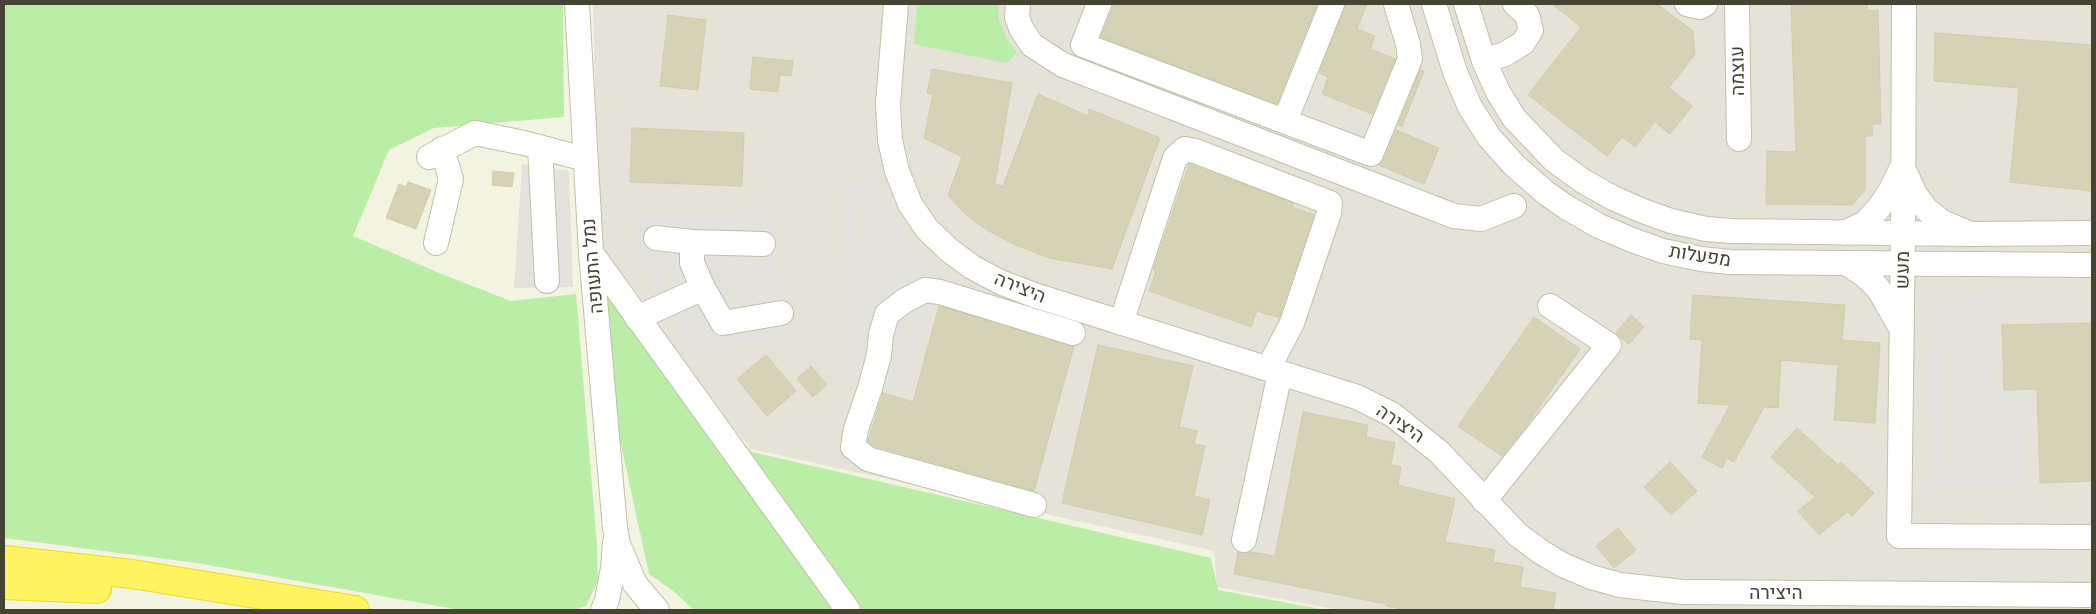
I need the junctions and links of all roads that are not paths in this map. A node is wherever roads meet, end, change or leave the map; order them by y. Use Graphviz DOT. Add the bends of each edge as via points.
graph roads {
  1 [pos="577,4"];
  2 [pos="896,4"];
  3 [pos="1018,4"];
  4 [pos="1099,4"];
  5 [pos="1332,4"];
  6 [pos="1396,4"];
  7 [pos="1434,4"];
  8 [pos="1466,4"];
  9 [pos="1515,4"];
  10 [pos="1687,4"];
  11 [pos="1705,4"];
  12 [pos="1737,4"];
  13 [pos="1904,4"];
  14 [pos="1484,61"];
  15 [pos="1285,121"];
  16 [pos="1739,139"];
  17 [pos="540,147"];
  18 [pos="585,160"];
  19 [pos="1903,165"];
  20 [pos="1514,206"];
  21 [pos="1844,233"];
  22 [pos="1903,233"];
  23 [pos="2092,233"];
  24 [pos="1972,234"];
  25 [pos="656,238"];
  26 [pos="692,242"];
  27 [pos="436,243"];
  28 [pos="763,244"];
  29 [pos="591,253"];
  30 [pos="1847,264"];
  31 [pos="1903,264"];
  32 [pos="2092,265"];
  33 [pos="972,267"];
  34 [pos="547,281"];
  35 [pos="703,288"];
  36 [pos="956,297"];
  37 [pos="1550,306"];
  38 [pos="781,312"];
  39 [pos="637,318"];
  40 [pos="1121,322"];
  41 [pos="1902,329"];
  42 [pos="1073,333"];
  43 [pos="1274,371"];
  44 [pos="1484,501"];
  45 [pos="1034,505"];
  46 [pos="615,528"];
  47 [pos="2092,537"];
  48 [pos="1244,540"];
  49 [pos="4,560"];
  50 [pos="78,578"];
  51 [pos="4,585"];
  52 [pos="2092,595"];
  53 [pos="2023,602"];
  54 [pos="264,610"];
  55 [pos="355,610"];
  56 [pos="603,610"];
  57 [pos="657,610"];
  58 [pos="848,610"];
  1 -- 18 [label="street, נמל התעופה"];
  2 -- 33 [label="street, היצירה" via="888,104 890,140 897,171 910,204 927,229"];
  3 -- 20 [label="street" via="1017,17 1032,45 1063,65 1454,216 1481,219"];
  4 -- 15 [label="street" via="1083,45"];
  5 -- 15 [label="street"];
  6 -- 15 [label="street" via="1410,58 1371,154"];
  7 -- 30 [label="street, מפעלות" via="1455,72 1470,107 1489,137 1534,184 1566,207 1632,240 1701,259"];
  8 -- 14 [label="street, מפעלות"];
  9 -- 14 [label="street" via="1527,15 1531,30 1523,43"];
  10 -- 11 [label="street"];
  12 -- 16 [label="street, עוצמה"];
  13 -- 19 [label="street, מעש"];
  14 -- 21 [label="street, מפעלות" via="1514,118 1536,143 1583,181 1613,198 1643,212 1706,228 1764,233"];
  17 -- 18 [label="street"];
  17 -- 27 [label="street" via="475,133 435,153 451,179"];
  17 -- 34 [label="street"];
  18 -- 29 [label="street, נמל התעופה"];
  19 -- 21 [label="street" via="1879,208 1865,223"];
  19 -- 22 [label="street, מעש"];
  19 -- 24 [label="street" via="1915,194 1926,209 1942,222"];
  21 -- 22 [label="street, מפעלות"];
  22 -- 24 [label="street, מפעלות"];
  22 -- 31 [label="street, מעש"];
  23 -- 24 [label="street, מפעלות"];
  25 -- 26 [label="street"];
  26 -- 28 [label="street"];
  26 -- 35 [label="street" via="692,263"];
  29 -- 39 [label="street"];
  29 -- 46 [label="street, נמל התעופה"];
  30 -- 31 [label="street, מפעלות"];
  30 -- 41 [label="street" via="1878,288"];
  31 -- 32 [label="street, מפעלות"];
  31 -- 41 [label="street, מעש"];
  33 -- 36 [label="street"];
  33 -- 40 [label="street, היצירה" via="1034,295"];
  35 -- 38 [label="street" via="723,323"];
  35 -- 39 [label="street"];
  36 -- 42 [label="street"];
  36 -- 45 [label="street" via="924,290 887,314 853,447 868,460"];
  37 -- 44 [label="street" via="1609,346"];
  39 -- 58 [label="street"];
  40 -- 43 [label="street, היצירה"];
  40 -- 43 [label="street" via="1175,158 1185,149 1195,151 1330,203"];
  41 -- 47 [label="street, מעש" via="1899,536"];
  43 -- 44 [label="street, היצירה" via="1357,396 1393,415 1439,452"];
  43 -- 48 [label="street"];
  44 -- 53 [label="street, היצירה" via="1518,535 1541,552 1563,565 1620,586 1683,592"];
  46 -- 56 [label="street, נמל התעופה" via="613,568"];
  46 -- 57 [label="street, נמל התעופה" via="618,544 635,584"];
  49 -- 50 [label="highway"];
  50 -- 51 [label="highway"];
  50 -- 54 [label="highway"];
  50 -- 55 [label="highway" via="152,577"];
  52 -- 53 [label="street, היצירה"];
}
